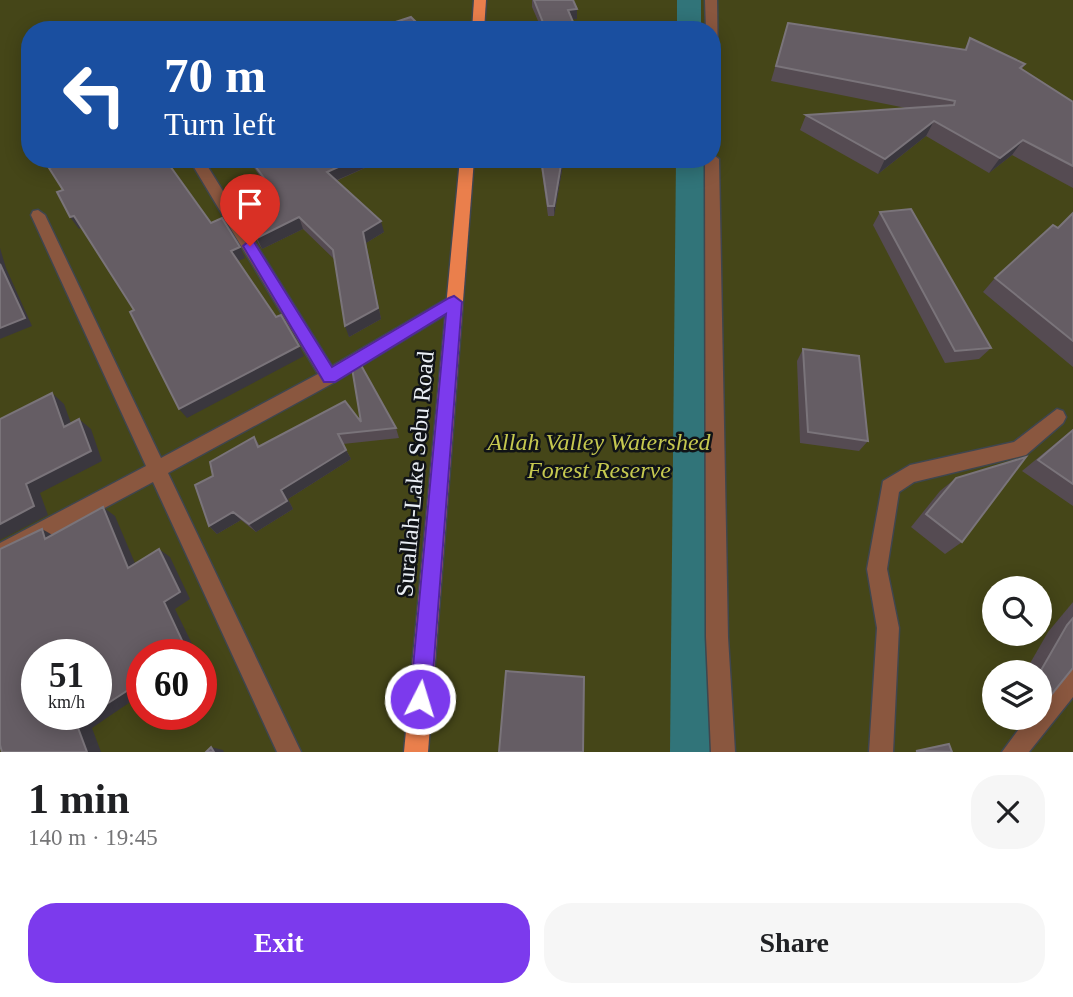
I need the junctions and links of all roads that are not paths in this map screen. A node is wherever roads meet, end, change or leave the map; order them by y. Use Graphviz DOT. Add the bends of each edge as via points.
graph roads {
  1 [pos="480,0"];
  2 [pos="711,0"];
  3 [pos="479,21"];
  4 [pos="712,21"];
  5 [pos="201,168"];
  6 [pos="466,168"];
  7 [pos="712,168"];
  8 [pos="38,215"];
  9 [pos="454,302"];
  10 [pos="329,377"];
  11 [pos="1057,417"];
  12 [pos="156,471"];
  13 [pos="0,554"];
  14 [pos="1073,679"];
  15 [pos="289,752"];
  16 [pos="416,752"];
  17 [pos="723,752"];
  18 [pos="881,752"];
  19 [pos="1014,752"];
  1 -- 3 [label="main road"];
  2 -- 4 [label="street"];
  5 -- 10 [label="street"];
  6 -- 9 [label="main road, Surallah-Lake Sebu Road"];
  7 -- 17 [label="street" via="716,637"];
  8 -- 12 [label="street"];
  9 -- 10 [label="street"];
  9 -- 16 [label="main road, Surallah-Lake Sebu Road"];
  10 -- 12 [label="street"];
  11 -- 18 [label="street" via="1019,449 909,474 890,487 877,569 888,628"];
  12 -- 13 [label="street"];
  12 -- 15 [label="street"];
  14 -- 19 [label="street"];
}
